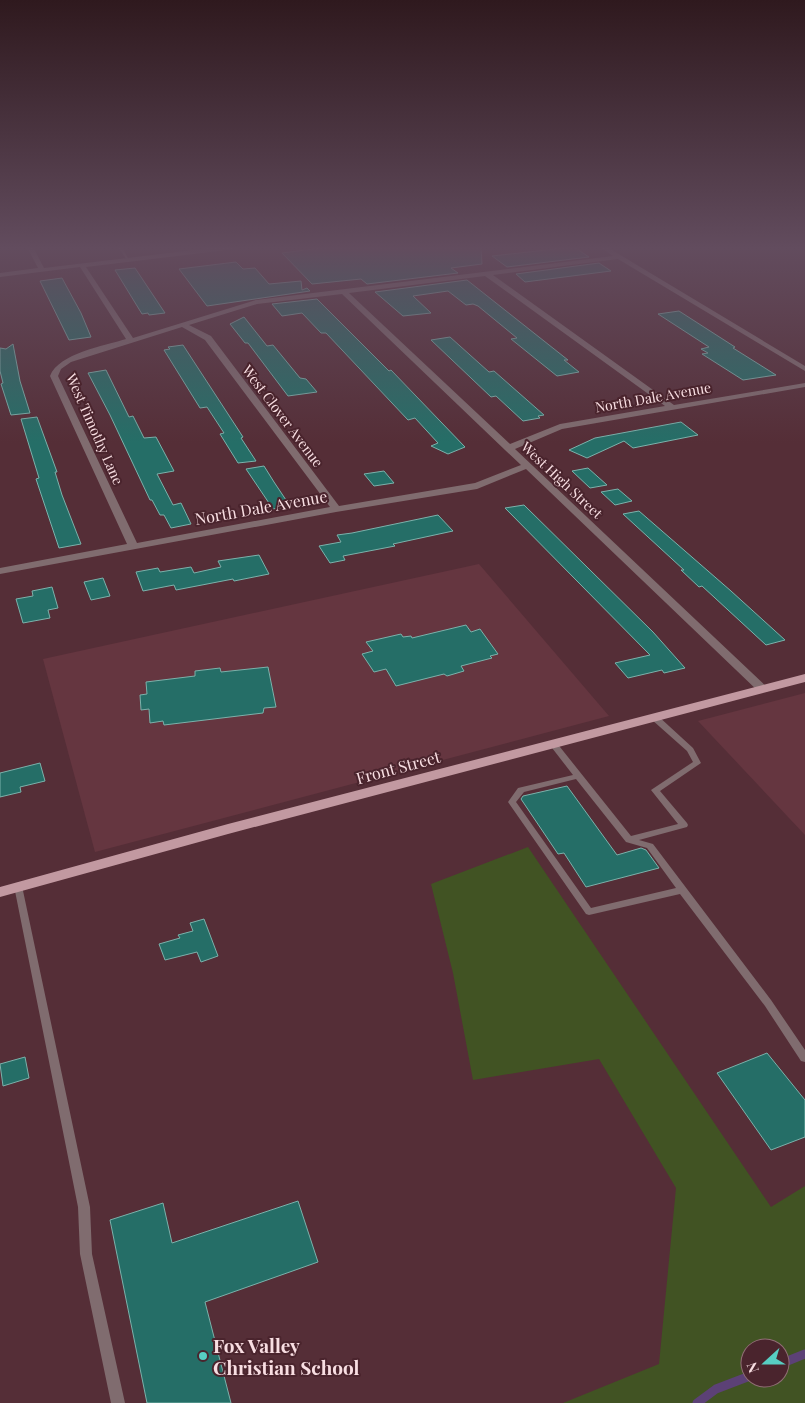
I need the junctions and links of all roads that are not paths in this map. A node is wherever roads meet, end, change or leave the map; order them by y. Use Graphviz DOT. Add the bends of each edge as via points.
graph roads {
  1 [pos="113,312"];
  2 [pos="223,312"];
  3 [pos="366,312"];
  4 [pos="540,312"];
  5 [pos="711,312"];
  6 [pos="183,325"];
  7 [pos="130,339"];
  8 [pos="805,369"];
  9 [pos="805,385"];
  10 [pos="671,407"];
  11 [pos="508,448"];
  12 [pos="526,466"];
  13 [pos="336,509"];
  14 [pos="133,546"];
  15 [pos="0,571"];
  16 [pos="805,678"];
  17 [pos="763,689"];
  18 [pos="654,717"];
  19 [pos="552,744"];
  20 [pos="578,776"];
  21 [pos="629,840"];
  22 [pos="18,886"];
  23 [pos="682,890"];
  24 [pos="0,892"];
  25 [pos="805,1058"];
  26 [pos="118,1403"];
  1 -- 7 [label="street"];
  2 -- 6 [label="street"];
  3 -- 11 [label="street, West High Street"];
  4 -- 10 [label="street"];
  5 -- 8 [label="street"];
  6 -- 7 [label="street"];
  6 -- 13 [label="street, West Clover Avenue" via="208,338"];
  7 -- 14 [label="street, West Timothy Lane" via="68,360 57,368 54,376"];
  9 -- 10 [label="street, North Dale Avenue"];
  10 -- 11 [label="street, North Dale Avenue" via="560,427"];
  11 -- 12 [label="street, West High Street"];
  12 -- 13 [label="street, North Dale Avenue" via="477,486"];
  12 -- 17 [label="street, West High Street"];
  13 -- 14 [label="street, North Dale Avenue"];
  14 -- 15 [label="street, North Dale Avenue"];
  16 -- 17 [label="main road, Front Street"];
  17 -- 18 [label="main road, Front Street"];
  18 -- 19 [label="main road, Front Street"];
  18 -- 21 [label="lane" via="690,750 698,763 655,790 684,825"];
  19 -- 20 [label="lane"];
  19 -- 22 [label="main road, Front Street"];
  20 -- 21 [label="lane"];
  20 -- 23 [label="lane" via="521,790 512,802 589,912"];
  21 -- 23 [label="lane" via="650,846"];
  22 -- 24 [label="main road, Front Street"];
  22 -- 26 [label="lane" via="84,1207 86,1254"];
  23 -- 25 [label="lane" via="768,1003"];
}
